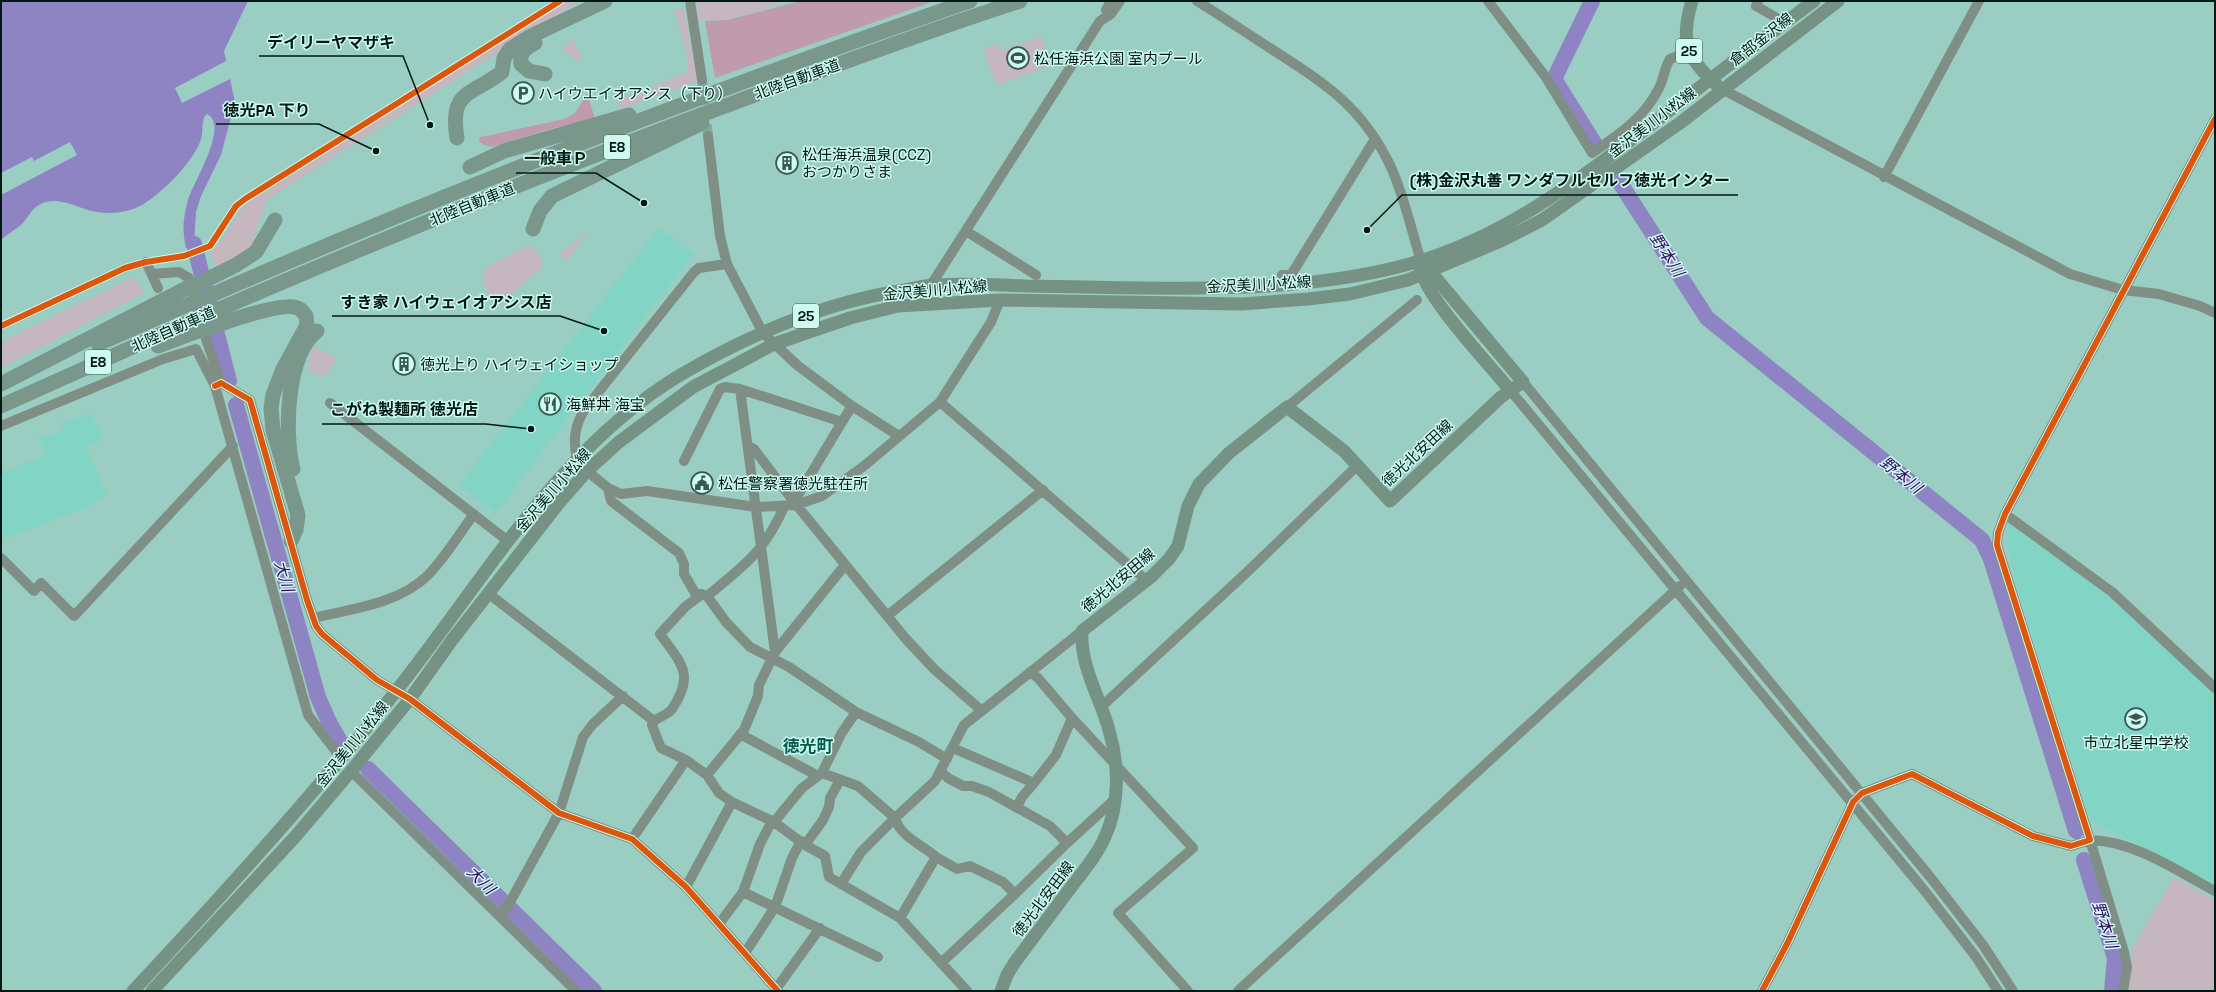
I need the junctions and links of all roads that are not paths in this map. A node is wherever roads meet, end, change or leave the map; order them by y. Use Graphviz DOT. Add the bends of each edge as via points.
graph roads {
  1 [pos="605,1"];
  2 [pos="614,1"];
  3 [pos="690,1"];
  4 [pos="970,1"];
  5 [pos="1020,1"];
  6 [pos="1111,1"];
  7 [pos="1120,1"];
  8 [pos="1197,1"];
  9 [pos="1488,1"];
  10 [pos="1692,1"];
  11 [pos="1758,1"];
  12 [pos="1814,1"];
  13 [pos="1838,1"];
  14 [pos="1979,1"];
  15 [pos="1111,14"];
  16 [pos="1782,25"];
  17 [pos="843,45"];
  18 [pos="1689,52"];
  19 [pos="848,60"];
  20 [pos="545,74"];
  21 [pos="702,80"];
  22 [pos="1711,80"];
  23 [pos="1722,89"];
  24 [pos="2215,119"];
  25 [pos="708,136"];
  26 [pos="457,138"];
  27 [pos="1375,139"];
  28 [pos="470,166"];
  29 [pos="1884,177"];
  30 [pos="275,220"];
  31 [pos="533,229"];
  32 [pos="966,231"];
  33 [pos="1421,261"];
  34 [pos="146,262"];
  35 [pos="727,264"];
  36 [pos="1426,273"];
  37 [pos="152,274"];
  38 [pos="1036,275"];
  39 [pos="1282,275"];
  40 [pos="930,285"];
  41 [pos="158,288"];
  42 [pos="2123,290"];
  43 [pos="1000,300"];
  44 [pos="1417,300"];
  45 [pos="2215,313"];
  46 [pos="222,316"];
  47 [pos="197,325"];
  48 [pos="317,332"];
  49 [pos="763,333"];
  50 [pos="774,344"];
  51 [pos="1523,382"];
  52 [pos="1,384"];
  53 [pos="218,385"];
  54 [pos="1,388"];
  55 [pos="740,389"];
  56 [pos="1510,390"];
  57 [pos="940,402"];
  58 [pos="330,403"];
  59 [pos="1,406"];
  60 [pos="852,406"];
  61 [pos="1287,407"];
  62 [pos="1,409"];
  63 [pos="842,422"];
  64 [pos="1,426"];
  65 [pos="899,436"];
  66 [pos="233,446"];
  67 [pos="748,446"];
  68 [pos="577,461"];
  69 [pos="684,461"];
  70 [pos="1358,465"];
  71 [pos="587,471"];
  72 [pos="608,488"];
  73 [pos="1043,490"];
  74 [pos="795,504"];
  75 [pos="784,507"];
  76 [pos="756,508"];
  77 [pos="474,514"];
  78 [pos="2005,514"];
  79 [pos="291,541"];
  80 [pos="508,541"];
  81 [pos="761,549"];
  82 [pos="1,558"];
  83 [pos="845,565"];
  84 [pos="1146,580"];
  85 [pos="1687,580"];
  86 [pos="1674,590"];
  87 [pos="489,594"];
  88 [pos="704,595"];
  89 [pos="887,616"];
  90 [pos="314,618"];
  91 [pos="1082,632"];
  92 [pos="774,655"];
  93 [pos="1030,672"];
  94 [pos="2215,688"];
  95 [pos="396,691"];
  96 [pos="623,696"];
  97 [pos="410,699"];
  98 [pos="1101,707"];
  99 [pos="982,711"];
  100 [pos="856,712"];
  101 [pos="1072,718"];
  102 [pos="654,721"];
  103 [pos="740,734"];
  104 [pos="953,748"];
  105 [pos="341,758"];
  106 [pos="947,758"];
  107 [pos="686,760"];
  108 [pos="1117,764"];
  109 [pos="351,771"];
  110 [pos="940,771"];
  111 [pos="706,775"];
  112 [pos="820,775"];
  113 [pos="840,780"];
  114 [pos="1034,783"];
  115 [pos="1862,793"];
  116 [pos="1114,800"];
  117 [pos="732,802"];
  118 [pos="1853,802"];
  119 [pos="1017,807"];
  120 [pos="559,813"];
  121 [pos="895,818"];
  122 [pos="773,821"];
  123 [pos="632,839"];
  124 [pos="2090,840"];
  125 [pos="803,843"];
  126 [pos="1066,843"];
  127 [pos="936,857"];
  128 [pos="841,884"];
  129 [pos="686,887"];
  130 [pos="743,892"];
  131 [pos="2215,892"];
  132 [pos="1015,894"];
  133 [pos="774,907"];
  134 [pos="501,914"];
  135 [pos="900,918"];
  136 [pos="719,924"];
  137 [pos="820,928"];
  138 [pos="744,953"];
  139 [pos="878,957"];
  140 [pos="941,963"];
  141 [pos="777,990"];
  142 [pos="133,991"];
  143 [pos="152,991"];
  144 [pos="576,991"];
  145 [pos="967,991"];
  146 [pos="1001,991"];
  147 [pos="1188,991"];
  148 [pos="1238,991"];
  149 [pos="1762,991"];
  150 [pos="1998,991"];
  151 [pos="2013,991"];
  152 [pos="2123,991"];
  1 -- 26 [label="highway" via="531,36 510,50 504,58 502,72 462,98 456,106 454,114"];
  2 -- 20 [label="highway" via="524,50 521,60 525,68"];
  3 -- 21 [label="street"];
  4 -- 17 [label="highway, 北陸自動車道 / E8"];
  5 -- 19 [label="highway, 北陸自動車道 / E8"];
  6 -- 15 [label="street" via="1106,10"];
  7 -- 15 [label="street"];
  8 -- 27 [label="street" via="1330,87 1354,110"];
  9 -- 18 [label="street" via="1545,76 1592,153 1624,131 1651,102 1670,58"];
  10 -- 18 [label="main road, 金沢美川小松線 / 25" via="1685,32"];
  11 -- 16 [label="street" via="1756,6 1777,18"];
  12 -- 16 [label="main road, 倉部金沢線"];
  13 -- 23 [label="main road, 倉部金沢線"];
  14 -- 29 [label="street"];
  15 -- 32 [label="street" via="1100,21"];
  16 -- 22 [label="main road, 倉部金沢線"];
  17 -- 28 [label="highway" via="817,51 643,111 504,151"];
  17 -- 54 [label="highway, 北陸自動車道 / E8, bridge" via="516,169 192,303"];
  18 -- 22 [label="main road, 金沢美川小松線 / 25" via="1700,71"];
  19 -- 31 [label="highway" via="716,117 552,196 540,211"];
  19 -- 46 [label="highway, 北陸自動車道 / E8" via="663,128 361,249"];
  22 -- 23 [label="main road, 金沢美川小松線 / 25"];
  22 -- 33 [label="main road, 金沢美川小松線 / 25" via="1600,165 1534,209 1500,228"];
  23 -- 29 [label="street"];
  23 -- 36 [label="main road, 金沢美川小松線 / 25" via="1680,123 1542,220"];
  24 -- 42 [label="street"];
  25 -- 35 [label="street" via="720,236"];
  27 -- 33 [label="street" via="1390,165 1399,188"];
  27 -- 39 [label="street" via="1291,274"];
  29 -- 42 [label="street" via="2070,274"];
  30 -- 52 [label="highway, bridge" via="256,252 236,265"];
  32 -- 38 [label="street"];
  32 -- 40 [label="street"];
  33 -- 36 [label="main road"];
  33 -- 40 [label="main road, 金沢美川小松線 / 25" via="1335,280 1260,287 1187,289"];
  34 -- 37 [label="street"];
  35 -- 49 [label="street"];
  35 -- 68 [label="street" via="699,268 694,272 585,409 577,422 574,444"];
  36 -- 43 [label="main road, 金沢美川小松線 / 25" via="1350,294 1249,303"];
  36 -- 51 [label="main road" via="1437,281"];
  36 -- 56 [label="main road" via="1434,298"];
  37 -- 41 [label="street"];
  37 -- 53 [label="street" via="179,272 189,278"];
  40 -- 49 [label="main road, 金沢美川小松線 / 25" via="830,306"];
  42 -- 45 [label="street" via="2159,294"];
  42 -- 78 [label="street"];
  43 -- 50 [label="main road, 金沢美川小松線 / 25" via="898,306 850,318"];
  43 -- 57 [label="street" via="991,322"];
  44 -- 61 [label="street"];
  46 -- 47 [label="highway, 北陸自動車道 / E8, bridge"];
  46 -- 79 [label="highway" via="242,317 289,307 299,309 306,316 307,325 283,370 271,408 273,430 298,515"];
  47 -- 59 [label="highway, 北陸自動車道 / E8"];
  47 -- 62 [label="highway"];
  48 -- 79 [label="highway" via="307,341 299,359 289,415 290,457 306,518 303,530"];
  49 -- 50 [label="street"];
  49 -- 68 [label="main road, 金沢美川小松線 / 25" via="675,379 614,424"];
  50 -- 60 [label="street" via="797,365"];
  50 -- 71 [label="main road, 金沢美川小松線 / 25" via="693,387 665,406"];
  51 -- 56 [label="main road, 徳光北安田線"];
  51 -- 85 [label="street"];
  53 -- 64 [label="street" via="196,349 163,359"];
  53 -- 66 [label="street"];
  53 -- 79 [label="street" via="250,400"];
  55 -- 63 [label="street"];
  55 -- 67 [label="street"];
  55 -- 69 [label="street" via="720,389"];
  56 -- 70 [label="main road, 徳光北安田線" via="1390,501"];
  56 -- 86 [label="street"];
  57 -- 65 [label="street"];
  57 -- 73 [label="street"];
  58 -- 77 [label="street"];
  60 -- 63 [label="street"];
  60 -- 65 [label="street"];
  61 -- 70 [label="main road, 徳光北安田線"];
  61 -- 84 [label="main road, 徳光北安田線" via="1229,453 1199,484 1188,506 1178,546 1169,559"];
  63 -- 74 [label="street"];
  65 -- 74 [label="street" via="864,466 822,496"];
  66 -- 82 [label="street" via="74,616 41,583 34,591"];
  66 -- 105 [label="street" via="308,715"];
  67 -- 74 [label="street" via="754,449"];
  67 -- 76 [label="street"];
  68 -- 80 [label="main road, 金沢美川小松線 / 25"];
  70 -- 98 [label="street"];
  71 -- 72 [label="street"];
  71 -- 87 [label="main road, 金沢美川小松線 / 25"];
  72 -- 76 [label="street" via="621,494 647,491"];
  72 -- 88 [label="street" via="612,501 679,553 684,564 684,574 695,593"];
  73 -- 84 [label="street"];
  73 -- 89 [label="street"];
  74 -- 75 [label="street"];
  74 -- 83 [label="street"];
  75 -- 76 [label="street"];
  75 -- 81 [label="street" via="775,528"];
  76 -- 81 [label="street"];
  77 -- 80 [label="street"];
  77 -- 90 [label="street" via="428,575 414,587 379,602"];
  78 -- 94 [label="street" via="2112,592"];
  78 -- 124 [label="street" via="1998,533 1997,545"];
  79 -- 90 [label="street"];
  80 -- 95 [label="main road, 金沢美川小松線 / 25"];
  81 -- 88 [label="street"];
  81 -- 92 [label="street"];
  83 -- 89 [label="street"];
  83 -- 92 [label="street"];
  84 -- 91 [label="main road, 徳光北安田線"];
  85 -- 86 [label="street"];
  85 -- 115 [label="street"];
  86 -- 118 [label="street"];
  86 -- 148 [label="street"];
  87 -- 96 [label="street"];
  87 -- 97 [label="main road, 金沢美川小松線 / 25"];
  88 -- 92 [label="street" via="750,647"];
  88 -- 102 [label="street" via="685,607 660,634 678,658 684,673 685,687 673,709"];
  89 -- 99 [label="street" via="934,669"];
  90 -- 95 [label="street" via="319,630 329,641 377,680"];
  91 -- 93 [label="street"];
  91 -- 98 [label="main road, 徳光北安田線" via="1084,658"];
  92 -- 100 [label="street"];
  92 -- 103 [label="street"];
  93 -- 99 [label="street"];
  93 -- 101 [label="street"];
  95 -- 97 [label="street"];
  95 -- 105 [label="main road, 金沢美川小松線 / 25"];
  96 -- 102 [label="street"];
  96 -- 120 [label="street" via="583,737"];
  97 -- 109 [label="main road, 金沢美川小松線 / 25"];
  97 -- 120 [label="street"];
  98 -- 108 [label="main road, 徳光北安田線"];
  99 -- 104 [label="street" via="964,725"];
  100 -- 106 [label="street"];
  100 -- 112 [label="street" via="841,734"];
  101 -- 108 [label="street"];
  101 -- 114 [label="street" via="1056,755"];
  102 -- 107 [label="street" via="652,725 661,748"];
  103 -- 111 [label="street"];
  103 -- 112 [label="street"];
  104 -- 106 [label="street"];
  104 -- 114 [label="street"];
  105 -- 142 [label="main road, 金沢美川小松線 / 25" via="284,826"];
  106 -- 110 [label="street"];
  107 -- 111 [label="street"];
  107 -- 123 [label="street"];
  108 -- 116 [label="main road, 徳光北安田線"];
  108 -- 147 [label="street" via="1193,848 1118,913"];
  109 -- 134 [label="street"];
  109 -- 143 [label="main road, 金沢美川小松線 / 25" via="294,838"];
  110 -- 119 [label="street" via="963,786 972,786 989,792"];
  110 -- 121 [label="street" via="927,789"];
  111 -- 117 [label="street" via="719,793"];
  112 -- 113 [label="street"];
  112 -- 122 [label="street" via="802,788"];
  113 -- 121 [label="street" via="858,786"];
  113 -- 125 [label="street" via="830,798 823,820"];
  114 -- 119 [label="street"];
  115 -- 118 [label="street"];
  115 -- 124 [label="street" via="1912,774 2033,836 2071,846"];
  115 -- 151 [label="street" via="1983,945"];
  116 -- 126 [label="street"];
  116 -- 146 [label="main road, 徳光北安田線" via="1110,824 1100,848 1015,962"];
  117 -- 122 [label="street"];
  117 -- 129 [label="street"];
  118 -- 149 [label="street" via="1788,942"];
  118 -- 150 [label="street" via="1971,951"];
  119 -- 126 [label="street" via="1050,826"];
  120 -- 123 [label="street"];
  120 -- 134 [label="street"];
  121 -- 127 [label="street" via="896,824 911,840"];
  121 -- 128 [label="street" via="861,852"];
  122 -- 125 [label="street"];
  122 -- 130 [label="street" via="760,844"];
  123 -- 129 [label="street"];
  124 -- 131 [label="street" via="2104,840 2143,854"];
  124 -- 152 [label="street" via="2128,967"];
  125 -- 128 [label="street" via="825,856 828,877"];
  125 -- 133 [label="street" via="792,858"];
  126 -- 132 [label="street"];
  127 -- 132 [label="street" via="957,869 970,866 1003,882"];
  127 -- 135 [label="street"];
  128 -- 135 [label="street"];
  129 -- 136 [label="street"];
  130 -- 133 [label="street"];
  130 -- 136 [label="street"];
  132 -- 140 [label="street"];
  133 -- 137 [label="street"];
  133 -- 138 [label="street"];
  134 -- 144 [label="street"];
  135 -- 140 [label="street"];
  136 -- 138 [label="street"];
  137 -- 139 [label="street"];
  137 -- 141 [label="street"];
  138 -- 141 [label="street"];
  140 -- 145 [label="street"];
}
